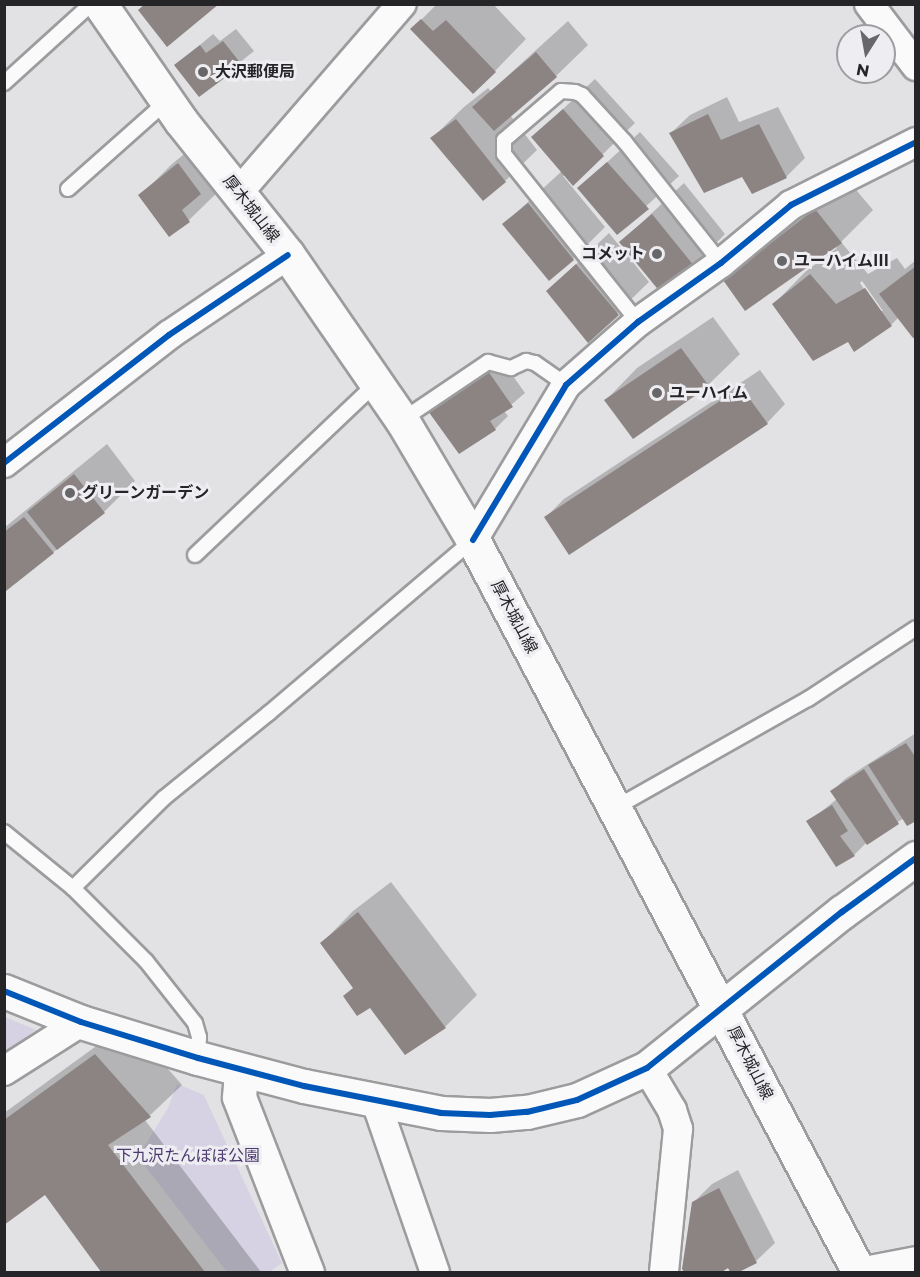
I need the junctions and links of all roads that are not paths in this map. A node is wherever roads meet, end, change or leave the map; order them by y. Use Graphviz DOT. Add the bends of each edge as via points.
graph roads {
  1 [pos="91,4"];
  2 [pos="100,4"];
  3 [pos="402,4"];
  4 [pos="869,4"];
  5 [pos="915,66"];
  6 [pos="4,83"];
  7 [pos="166,101"];
  8 [pos="915,142"];
  9 [pos="68,189"];
  10 [pos="238,193"];
  11 [pos="288,255"];
  12 [pos="721,263"];
  13 [pos="638,322"];
  14 [pos="377,382"];
  15 [pos="566,385"];
  16 [pos="402,420"];
  17 [pos="4,463"];
  18 [pos="473,540"];
  19 [pos="195,555"];
  20 [pos="915,628"];
  21 [pos="615,808"];
  22 [pos="4,831"];
  23 [pos="915,858"];
  24 [pos="73,888"];
  25 [pos="4,991"];
  26 [pos="722,1009"];
  27 [pos="81,1022"];
  28 [pos="198,1058"];
  29 [pos="647,1068"];
  30 [pos="241,1070"];
  31 [pos="4,1071"];
  32 [pos="376,1102"];
  33 [pos="915,1261"];
  34 [pos="307,1272"];
  35 [pos="435,1272"];
  36 [pos="664,1272"];
  37 [pos="858,1272"];
  1 -- 6 [label="lane"];
  2 -- 7 [label="main road, 厚木城山線"];
  3 -- 10 [label="street"];
  4 -- 5 [label="street"];
  7 -- 9 [label="lane"];
  7 -- 10 [label="main road, 厚木城山線"];
  8 -- 12 [label="street" via="791,205"];
  10 -- 11 [label="main road, 厚木城山線"];
  11 -- 14 [label="main road, 厚木城山線"];
  11 -- 17 [label="street" via="169,334"];
  12 -- 13 [label="street"];
  12 -- 13 [label="lane" via="625,142 582,95 561,91 504,140 504,154"];
  13 -- 15 [label="street"];
  14 -- 16 [label="main road, 厚木城山線"];
  14 -- 19 [label="lane"];
  15 -- 16 [label="lane" via="535,363 526,361 511,368 488,362"];
  15 -- 18 [label="street"];
  16 -- 18 [label="main road, 厚木城山線"];
  18 -- 21 [label="main road, 厚木城山線"];
  18 -- 24 [label="lane" via="164,798"];
  20 -- 21 [label="lane" via="808,699"];
  21 -- 26 [label="main road, 厚木城山線"];
  22 -- 24 [label="lane"];
  23 -- 26 [label="main road"];
  24 -- 28 [label="lane" via="146,961 195,1023"];
  25 -- 27 [label="main road"];
  26 -- 29 [label="main road"];
  26 -- 37 [label="main road, 厚木城山線"];
  27 -- 28 [label="main road"];
  27 -- 31 [label="street"];
  28 -- 30 [label="main road"];
  29 -- 32 [label="main road" via="577,1100 520,1113 441,1113"];
  29 -- 36 [label="street" via="672,1110 678,1129"];
  30 -- 32 [label="main road"];
  30 -- 34 [label="main road" via="239,1098"];
  32 -- 35 [label="street"];
  33 -- 37 [label="street"];
}
